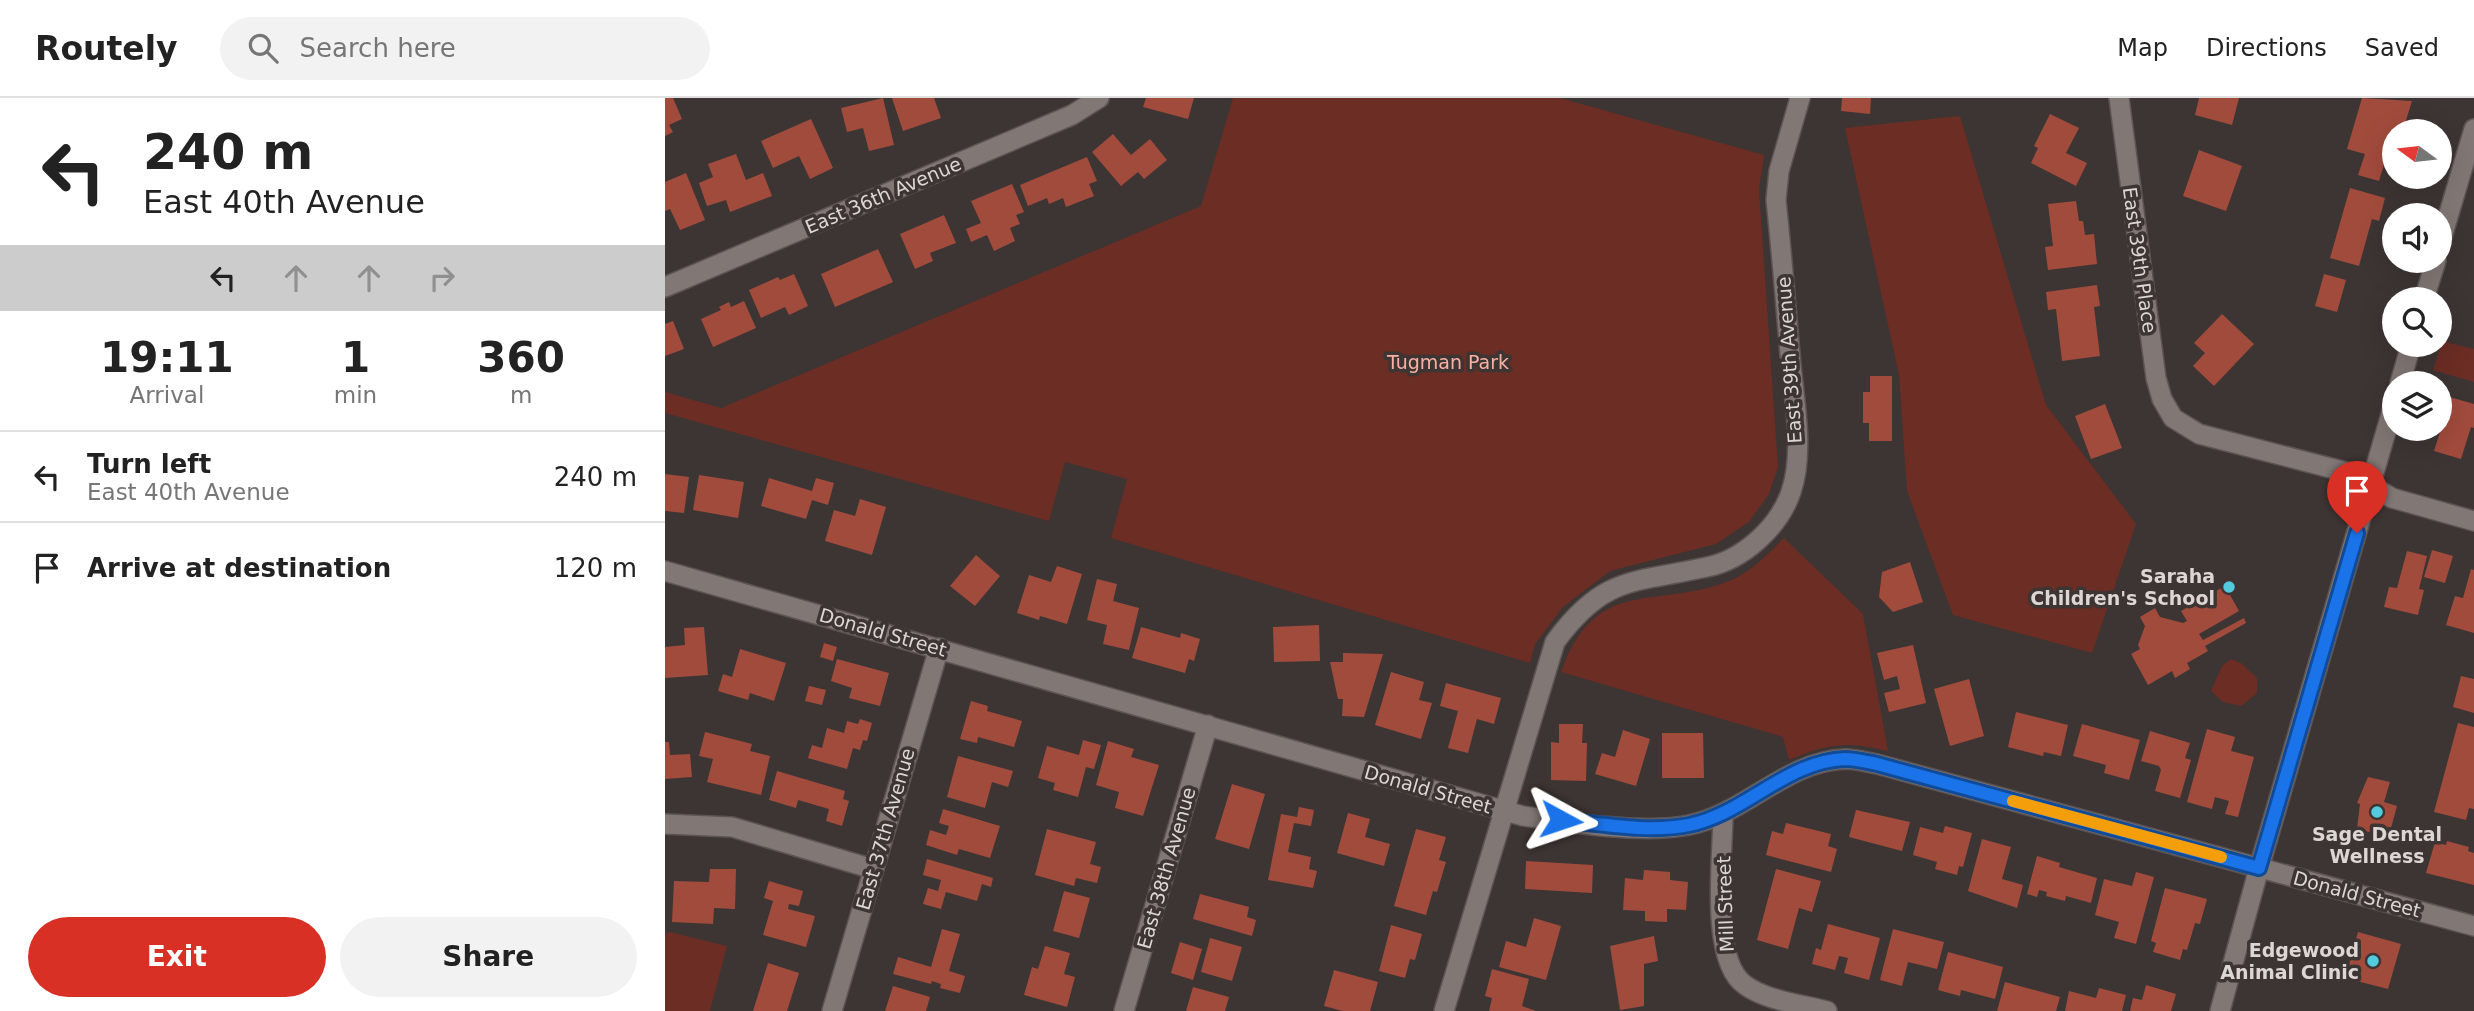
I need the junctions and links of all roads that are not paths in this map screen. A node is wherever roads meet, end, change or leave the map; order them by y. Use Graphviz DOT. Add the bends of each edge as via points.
graph roads {
  1 [pos="1099,98"];
  2 [pos="1800,98"];
  3 [pos="2119,98"];
  4 [pos="2474,129"];
  5 [pos="2452,203"];
  6 [pos="665,287"];
  7 [pos="2383,441"];
  8 [pos="2370,485"];
  9 [pos="2474,521"];
  10 [pos="665,571"];
  11 [pos="939,648"];
  12 [pos="1208,725"];
  13 [pos="1504,812"];
  14 [pos="1723,814"];
  15 [pos="665,824"];
  16 [pos="2259,868"];
  17 [pos="873,869"];
  18 [pos="2474,926"];
  19 [pos="832,1011"];
  20 [pos="1124,1011"];
  21 [pos="1444,1011"];
  22 [pos="1827,1011"];
  23 [pos="2220,1011"];
  1 -- 6 [label="street, East 36th Avenue" via="1072,115"];
  2 -- 13 [label="street, East 39th Avenue" via="1776,200 1795,409 1796,462 1791,492 1776,521 1732,558 1709,567 1621,584 1593,599 1571,621 1555,642 1546,665"];
  3 -- 8 [label="street, East 39th Place" via="2156,378 2173,418 2199,433 2350,473"];
  4 -- 5 [label="street"];
  7 -- 8 [label="street"];
  8 -- 9 [label="street" via="2397,499"];
  8 -- 16 [label="street"];
  10 -- 11 [label="street, Donald Street"];
  11 -- 12 [label="street, Donald Street"];
  11 -- 17 [label="street, East 37th Avenue"];
  12 -- 13 [label="street, Donald Street"];
  12 -- 20 [label="street, East 38th Avenue"];
  13 -- 14 [label="street, Donald Street" via="1659,828 1690,825"];
  13 -- 21 [label="street, East 39th Avenue"];
  14 -- 16 [label="street, Donald Street" via="1781,779 1821,763 1847,759"];
  14 -- 22 [label="street, Mill Street" via="1722,930 1733,974 1761,993"];
  15 -- 17 [label="street" via="732,827"];
  16 -- 18 [label="street, Donald Street"];
  16 -- 23 [label="street"];
  17 -- 19 [label="street, East 37th Avenue"];
}
